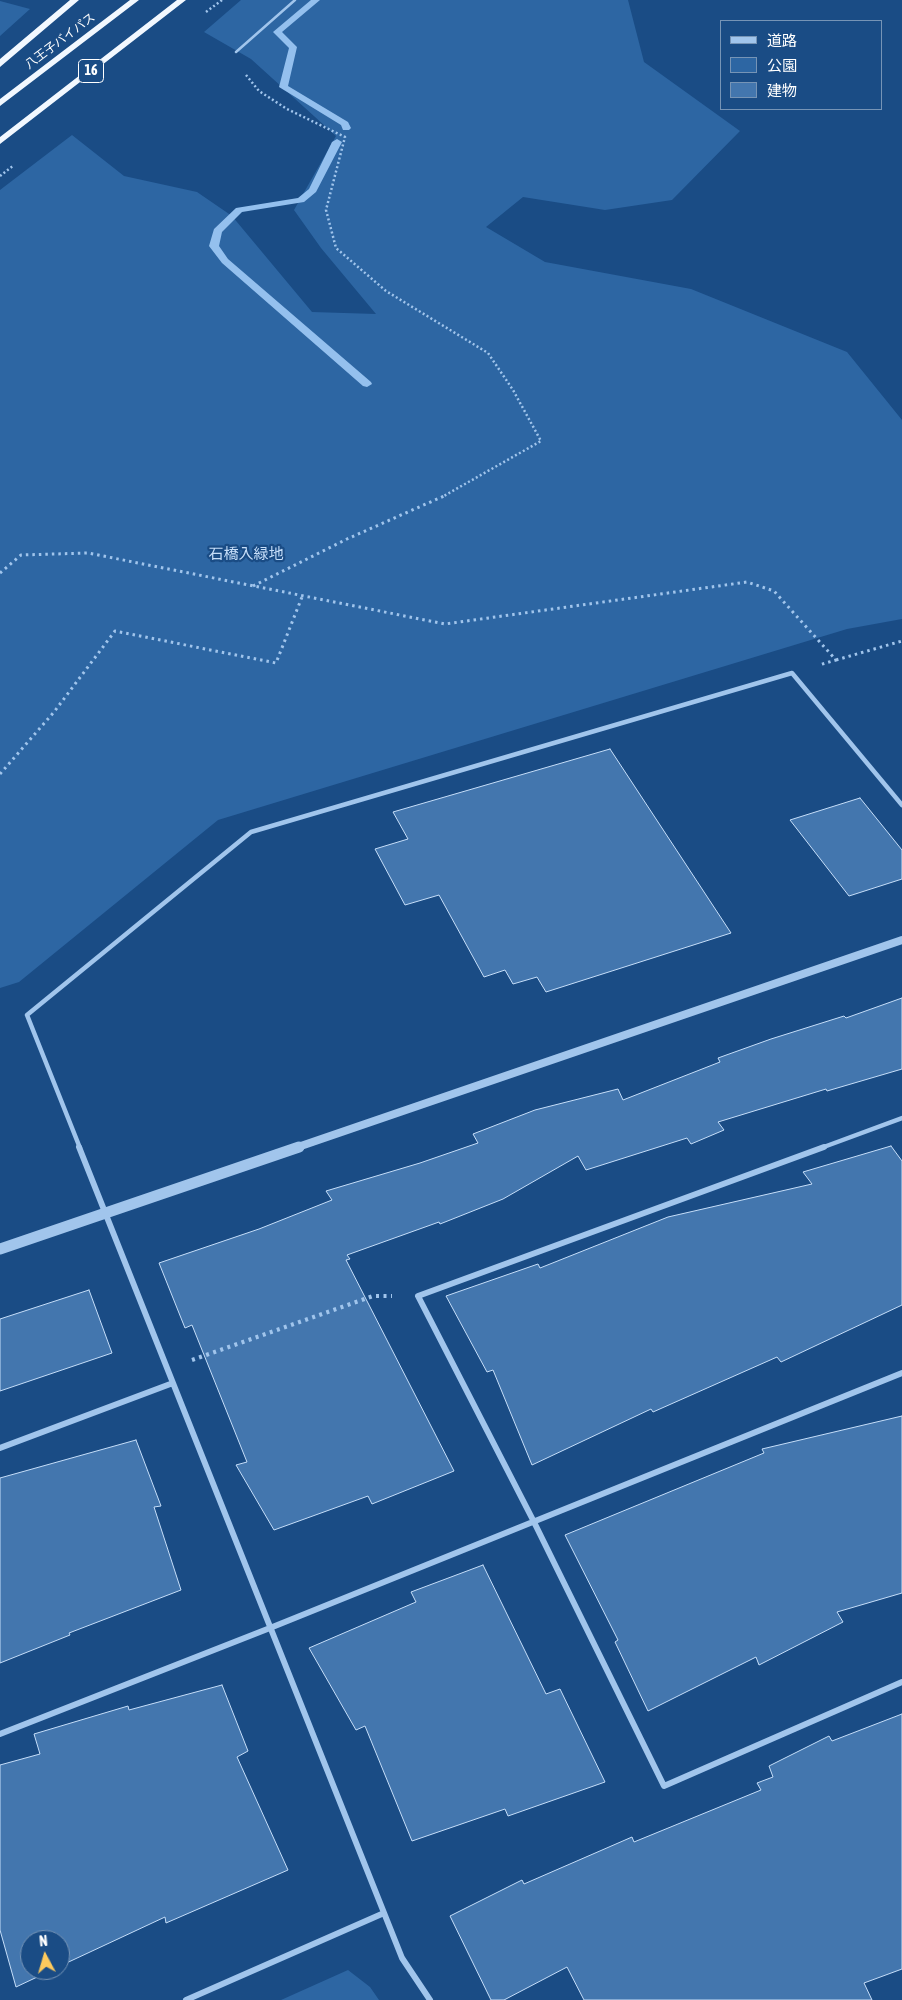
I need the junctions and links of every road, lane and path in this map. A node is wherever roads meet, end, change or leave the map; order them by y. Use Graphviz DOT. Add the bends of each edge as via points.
graph roads {
  1 [pos="75,0"];
  2 [pos="135,0"];
  3 [pos="182,0"];
  4 [pos="295,0"];
  5 [pos="236,52"];
  6 [pos="0,64"];
  7 [pos="0,103"];
  8 [pos="0,141"];
  9 [pos="0,573"];
  10 [pos="251,587"];
  11 [pos="302,596"];
  12 [pos="902,641"];
  13 [pos="836,660"];
  14 [pos="792,673"];
  15 [pos="0,774"];
  16 [pos="902,805"];
  17 [pos="902,940"];
  18 [pos="902,1118"];
  19 [pos="105,1213"];
  20 [pos="0,1249"];
  21 [pos="418,1296"];
  22 [pos="167,1368"];
  23 [pos="902,1373"];
  24 [pos="173,1383"];
  25 [pos="0,1448"];
  26 [pos="534,1522"];
  27 [pos="270,1628"];
  28 [pos="902,1682"];
  29 [pos="0,1734"];
  30 [pos="384,1913"];
  31 [pos="186,2000"];
  32 [pos="430,2000"];
  1 -- 6 [label="highway"];
  2 -- 7 [label="highway, 八王子バイパス / 16"];
  3 -- 8 [label="highway, 16"];
  4 -- 5 [label="lane"];
  5 -- 10 [label="path" via="245,74 259,91 345,138 326,210 336,248 386,290 488,353 541,441 435,501 347,539"];
  9 -- 10 [label="path" via="21,555 88,553"];
  10 -- 11 [label="path"];
  11 -- 13 [label="path" via="445,624 747,582 774,591"];
  11 -- 15 [label="path" via="276,663 115,630 54,712"];
  12 -- 13 [label="path"];
  13 -- 14 [label="path"];
  14 -- 16 [label="street"];
  14 -- 19 [label="street" via="251,832 27,1015"];
  17 -- 19 [label="street"];
  18 -- 21 [label="street"];
  19 -- 20 [label="street"];
  19 -- 22 [label="street"];
  21 -- 22 [label="path" via="373,1296"];
  21 -- 26 [label="street"];
  22 -- 24 [label="street"];
  23 -- 26 [label="street"];
  24 -- 25 [label="street"];
  24 -- 27 [label="street"];
  26 -- 27 [label="street"];
  26 -- 28 [label="street" via="664,1786"];
  27 -- 29 [label="street"];
  27 -- 30 [label="street"];
  30 -- 31 [label="street"];
  30 -- 32 [label="street" via="402,1958"];
}
